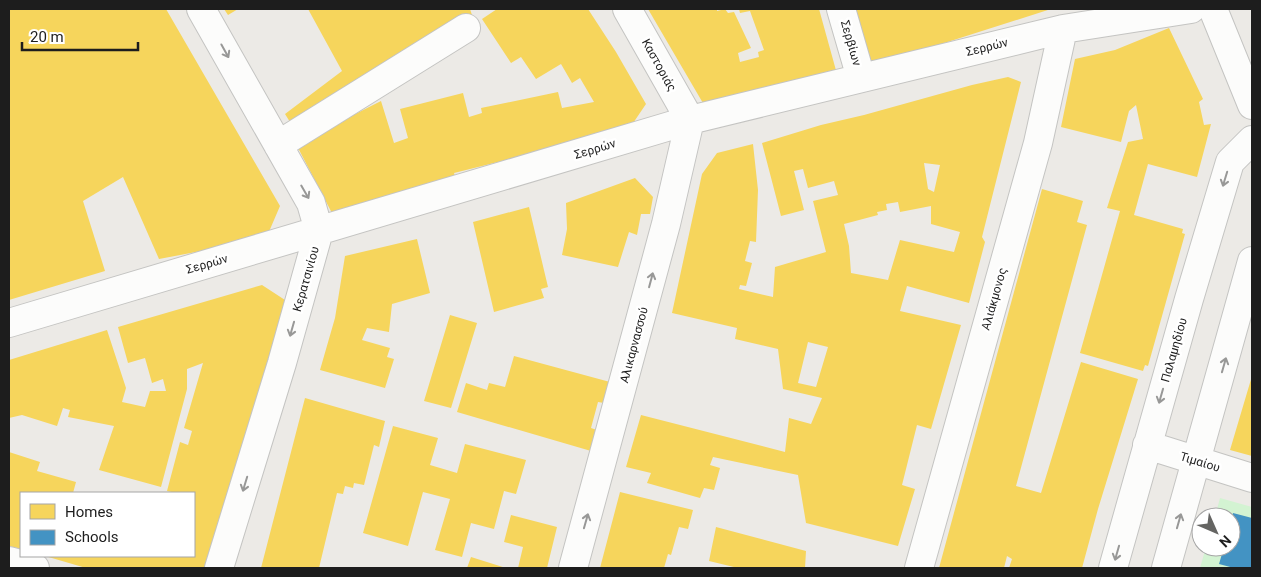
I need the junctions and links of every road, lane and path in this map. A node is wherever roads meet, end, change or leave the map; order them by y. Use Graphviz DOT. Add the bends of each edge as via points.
graph roads {
  1 [pos="201,9"];
  2 [pos="627,9"];
  3 [pos="841,9"];
  4 [pos="1191,9"];
  5 [pos="1213,9"];
  6 [pos="466,28"];
  7 [pos="1063,29"];
  8 [pos="860,78"];
  9 [pos="1252,105"];
  10 [pos="690,120"];
  11 [pos="1252,140"];
  12 [pos="278,145"];
  13 [pos="320,231"];
  14 [pos="1252,261"];
  15 [pos="9,323"];
  16 [pos="1147,446"];
  17 [pos="1196,461"];
  18 [pos="1252,478"];
  19 [pos="9,561"];
  20 [pos="35,568"];
  21 [pos="219,568"];
  22 [pos="573,568"];
  23 [pos="919,568"];
  24 [pos="1113,568"];
  25 [pos="1166,568"];
  1 -- 12 [label="street, Κερατσινίου, one-way"];
  2 -- 10 [label="street, Καστοριάς"];
  3 -- 8 [label="street, Σερβίων"];
  4 -- 7 [label="street, Σερρών"];
  5 -- 9 [label="street"];
  6 -- 12 [label="street"];
  7 -- 8 [label="street, Σερρών"];
  7 -- 23 [label="street, Αλιάκμονος" via="1038,143"];
  8 -- 10 [label="street, Σερρών"];
  10 -- 13 [label="street, Σερρών"];
  22 -- 10 [label="street, Αλικαρνασσού, one-way" via="666,224"];
  11 -- 16 [label="street, Παλαμηδίου, one-way" via="1230,162"];
  12 -- 13 [label="street, Κερατσινίου, one-way" via="311,203"];
  13 -- 15 [label="street, Σερρών"];
  13 -- 21 [label="street, Κερατσινίου, one-way"];
  17 -- 14 [label="street, one-way"];
  16 -- 17 [label="street, Τιμαίου"];
  16 -- 24 [label="street, Παλαμηδίου, one-way"];
  17 -- 18 [label="street, Τιμαίου"];
  25 -- 17 [label="street, one-way"];
  19 -- 20 [label="street"];
}
